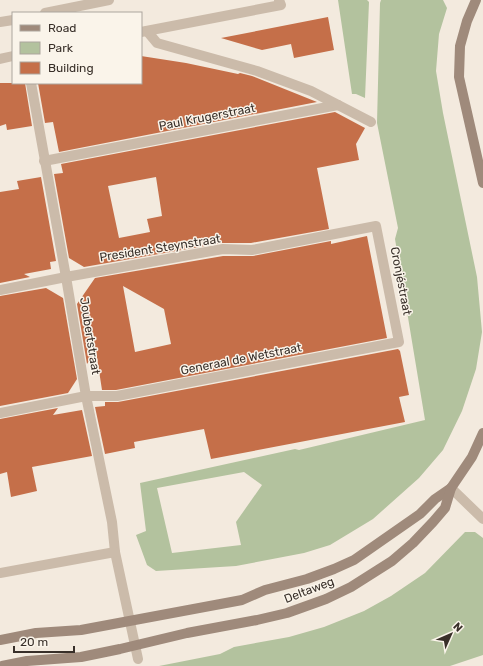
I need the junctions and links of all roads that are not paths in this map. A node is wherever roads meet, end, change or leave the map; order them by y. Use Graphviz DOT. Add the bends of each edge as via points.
graph roads {
  1 [pos="109,0"];
  2 [pos="280,0"];
  3 [pos="476,0"];
  4 [pos="50,12"];
  5 [pos="12,20"];
  6 [pos="0,22"];
  7 [pos="144,31"];
  8 [pos="12,56"];
  9 [pos="0,59"];
  10 [pos="31,84"];
  11 [pos="338,105"];
  12 [pos="371,122"];
  13 [pos="44,161"];
  14 [pos="483,183"];
  15 [pos="376,226"];
  16 [pos="66,276"];
  17 [pos="0,290"];
  18 [pos="399,342"];
  19 [pos="86,396"];
  20 [pos="0,413"];
  21 [pos="483,433"];
  22 [pos="451,488"];
  23 [pos="483,519"];
  24 [pos="115,552"];
  25 [pos="0,573"];
  26 [pos="129,621"];
  27 [pos="0,640"];
  28 [pos="135,646"];
  29 [pos="138,659"];
  30 [pos="2,666"];
  1 -- 4 [label="street"];
  2 -- 7 [label="street" via="280,5"];
  3 -- 14 [label="main road" via="460,46 459,77"];
  5 -- 6 [label="street"];
  7 -- 11 [label="street" via="157,43 258,71 311,91"];
  8 -- 9 [label="street"];
  10 -- 13 [label="street, Joubertstraat"];
  11 -- 12 [label="street"];
  11 -- 13 [label="street, Paul Krugerstraat"];
  13 -- 16 [label="street, Joubertstraat"];
  15 -- 16 [label="street, President Steynstraat" via="252,250 223,249"];
  15 -- 18 [label="street, Cronjéstraat"];
  16 -- 17 [label="street, President Steynstraat"];
  16 -- 19 [label="street, Joubertstraat"];
  18 -- 19 [label="street, Generaal de Wetstraat" via="118,396"];
  19 -- 20 [label="street, Generaal de Wetstraat"];
  19 -- 24 [label="street, Joubertstraat" via="112,522"];
  21 -- 22 [label="main road, Deltaweg" via="472,456"];
  22 -- 23 [label="street"];
  22 -- 26 [label="main road, Deltaweg" via="384,540 354,560 334,569 265,590 242,600"];
  22 -- 28 [label="main road, Deltaweg" via="445,508 413,543 392,561 339,594 288,613"];
  24 -- 25 [label="street"];
  24 -- 26 [label="street, Joubertstraat"];
  26 -- 27 [label="main road, Deltaweg"];
  26 -- 28 [label="street"];
  28 -- 29 [label="street"];
  28 -- 30 [label="main road, Deltaweg" via="81,657 28,661"];
}
